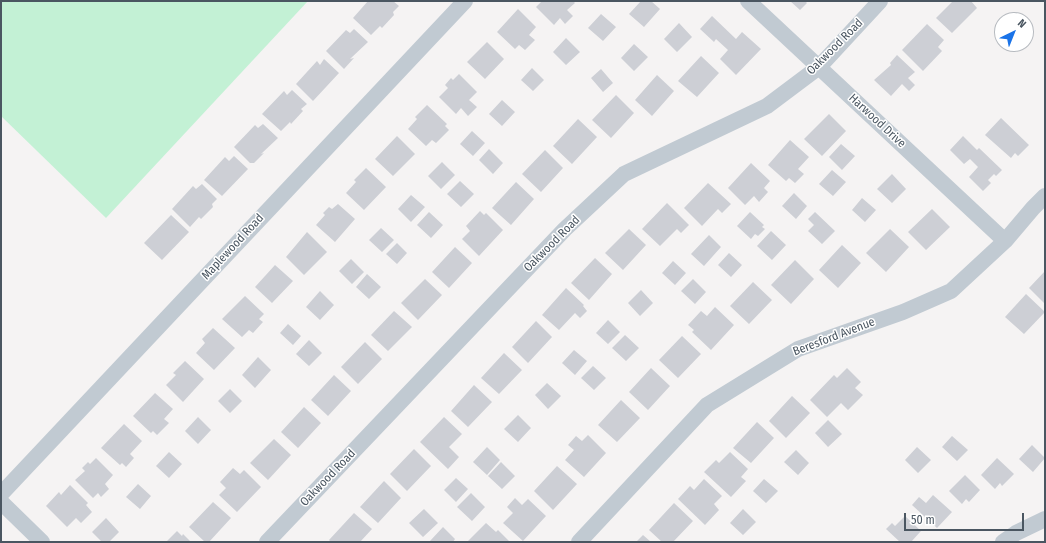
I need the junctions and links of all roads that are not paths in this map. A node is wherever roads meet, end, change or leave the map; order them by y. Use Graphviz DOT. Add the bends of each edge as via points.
graph roads {
  1 [pos="465,1"];
  2 [pos="748,1"];
  3 [pos="880,1"];
  4 [pos="819,67"];
  5 [pos="1045,196"];
  6 [pos="1005,241"];
  7 [pos="1,494"];
  8 [pos="1,502"];
  9 [pos="1045,519"];
  10 [pos="42,542"];
  11 [pos="267,542"];
  12 [pos="579,542"];
  13 [pos="1003,542"];
  1 -- 7 [label="street, Maplewood Road"];
  2 -- 4 [label="street, Harwood Drive"];
  3 -- 4 [label="street, Oakwood Road"];
  4 -- 6 [label="street, Harwood Drive"];
  4 -- 11 [label="street, Oakwood Road" via="767,106 624,174 565,229"];
  5 -- 6 [label="street, Beresford Avenue"];
  6 -- 12 [label="street, Beresford Avenue" via="951,291 903,312 798,349 707,405"];
  8 -- 10 [label="street"];
  9 -- 13 [label="street"];
}
